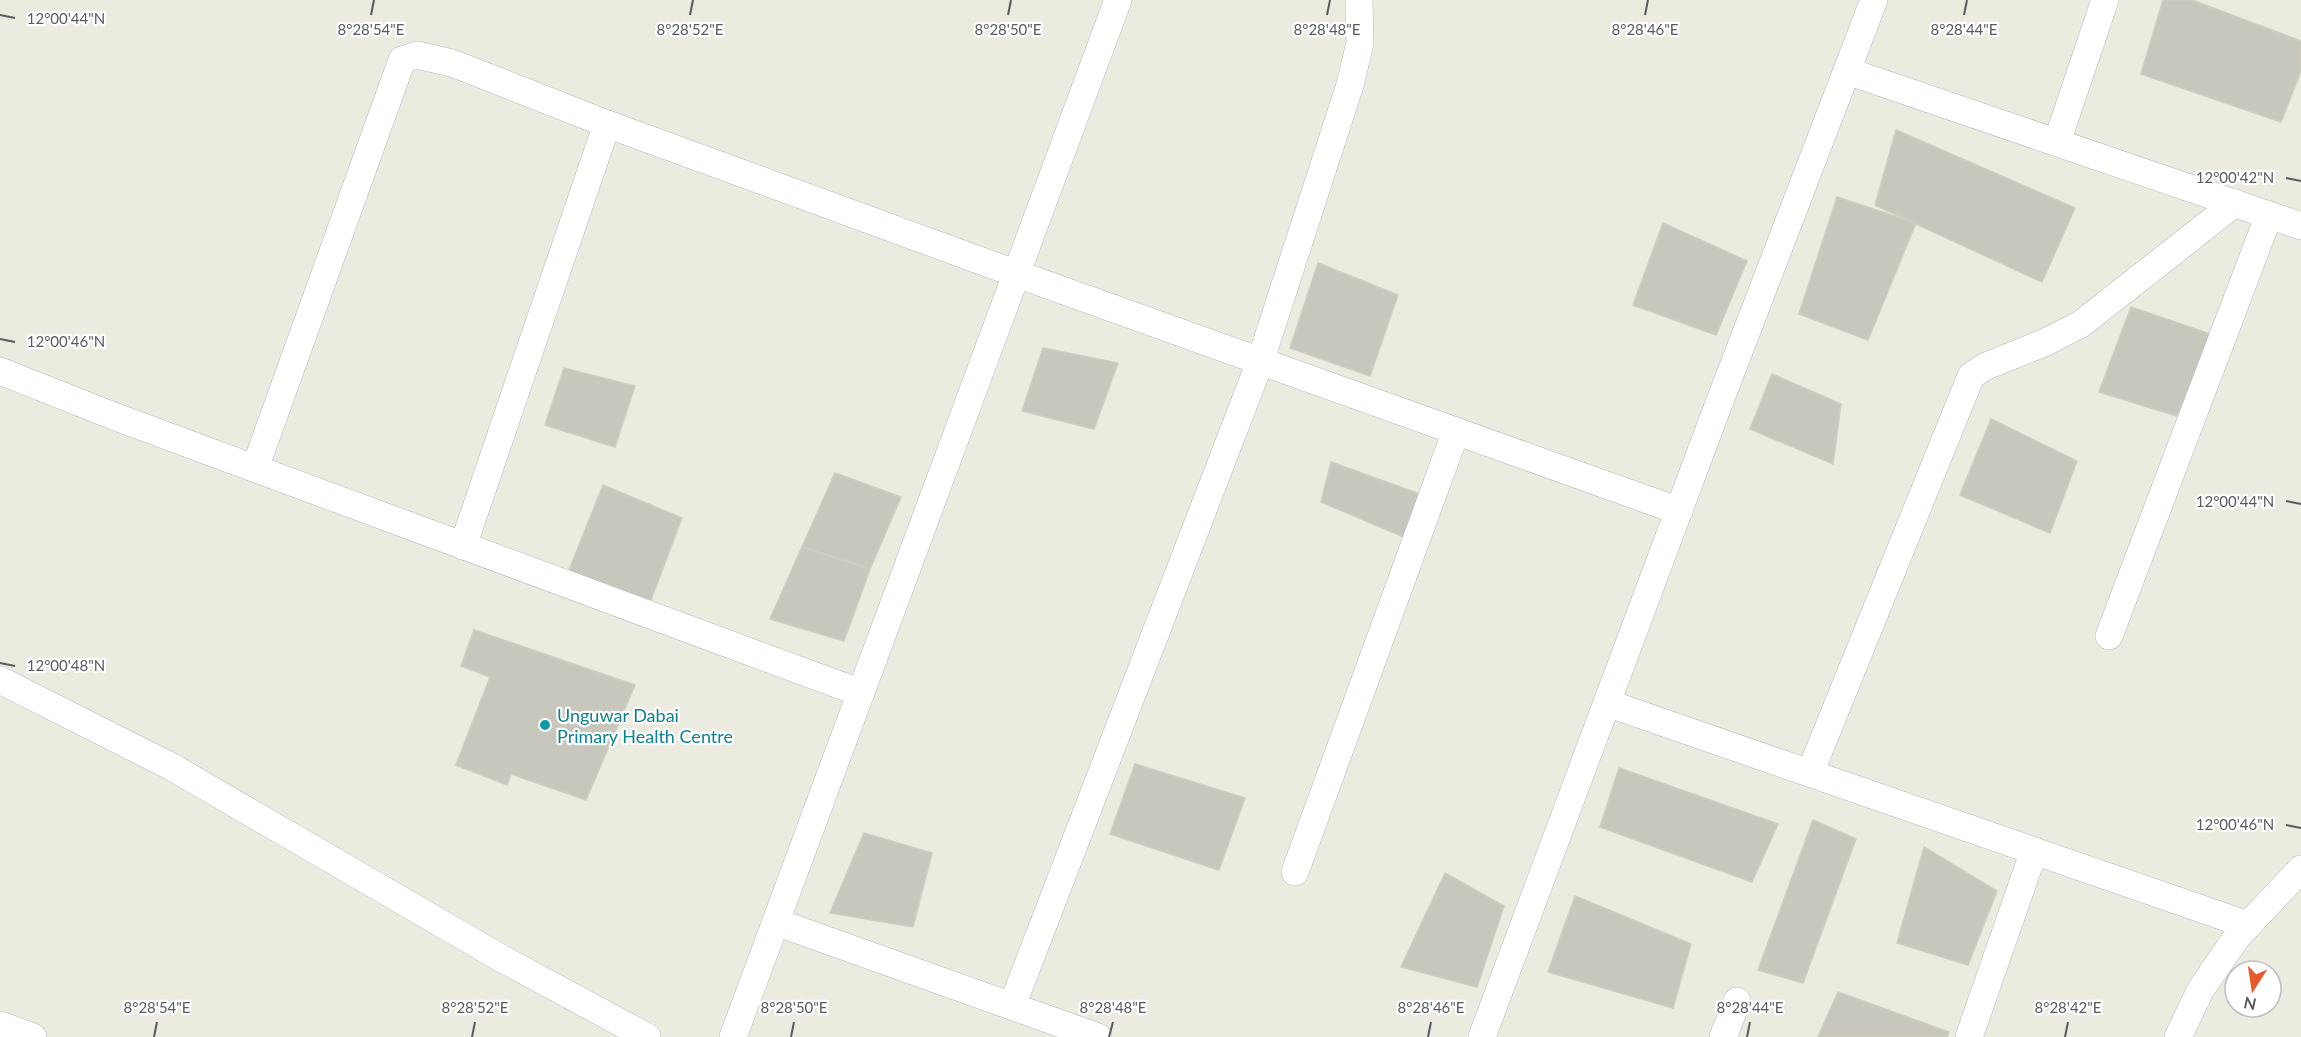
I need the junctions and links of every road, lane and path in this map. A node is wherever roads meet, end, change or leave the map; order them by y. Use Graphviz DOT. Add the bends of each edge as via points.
graph roads {
  1 [pos="1118,0"];
  2 [pos="1359,0"];
  3 [pos="1874,0"];
  4 [pos="2105,0"];
  5 [pos="1847,71"];
  6 [pos="607,124"];
  7 [pos="2056,142"];
  8 [pos="2235,203"];
  9 [pos="2269,215"];
  10 [pos="2301,226"];
  11 [pos="1017,274"];
  12 [pos="1260,362"];
  13 [pos="0,371"];
  14 [pos="1456,431"];
  15 [pos="255,468"];
  16 [pos="1679,511"];
  17 [pos="463,546"];
  18 [pos="2109,636"];
  19 [pos="0,680"];
  20 [pos="861,693"];
  21 [pos="1607,703"];
  22 [pos="1810,773"];
  23 [pos="2034,851"];
  24 [pos="2301,869"];
  25 [pos="1295,872"];
  26 [pos="776,922"];
  27 [pos="2248,925"];
  28 [pos="1737,1001"];
  29 [pos="1012,1006"];
  30 [pos="0,1024"];
  31 [pos="33,1037"];
  32 [pos="647,1037"];
  33 [pos="734,1037"];
  34 [pos="1098,1037"];
  35 [pos="1482,1037"];
  36 [pos="1723,1037"];
  37 [pos="1970,1037"];
  38 [pos="2178,1037"];
  1 -- 11 [label="street"];
  2 -- 12 [label="street" via="1360,43 1350,85"];
  3 -- 5 [label="street"];
  4 -- 7 [label="street"];
  5 -- 7 [label="street"];
  5 -- 16 [label="street"];
  6 -- 11 [label="street"];
  6 -- 15 [label="street" via="452,63 417,55 402,60"];
  6 -- 17 [label="street"];
  7 -- 8 [label="street"];
  8 -- 9 [label="street"];
  8 -- 22 [label="street" via="2081,324 1971,376"];
  9 -- 10 [label="street"];
  9 -- 18 [label="street"];
  11 -- 12 [label="street"];
  11 -- 20 [label="street"];
  12 -- 14 [label="street"];
  12 -- 29 [label="street"];
  13 -- 15 [label="street"];
  14 -- 16 [label="street"];
  14 -- 25 [label="street"];
  15 -- 17 [label="street"];
  16 -- 21 [label="street"];
  17 -- 20 [label="street"];
  19 -- 32 [label="street" via="172,767 499,957"];
  20 -- 26 [label="street"];
  21 -- 22 [label="street"];
  21 -- 35 [label="street"];
  22 -- 23 [label="street"];
  23 -- 27 [label="street"];
  23 -- 37 [label="street"];
  24 -- 27 [label="street"];
  26 -- 29 [label="street"];
  26 -- 33 [label="street"];
  27 -- 38 [label="street" via="2200,989"];
  28 -- 36 [label="street"];
  29 -- 34 [label="street"];
  30 -- 31 [label="street"];
}
